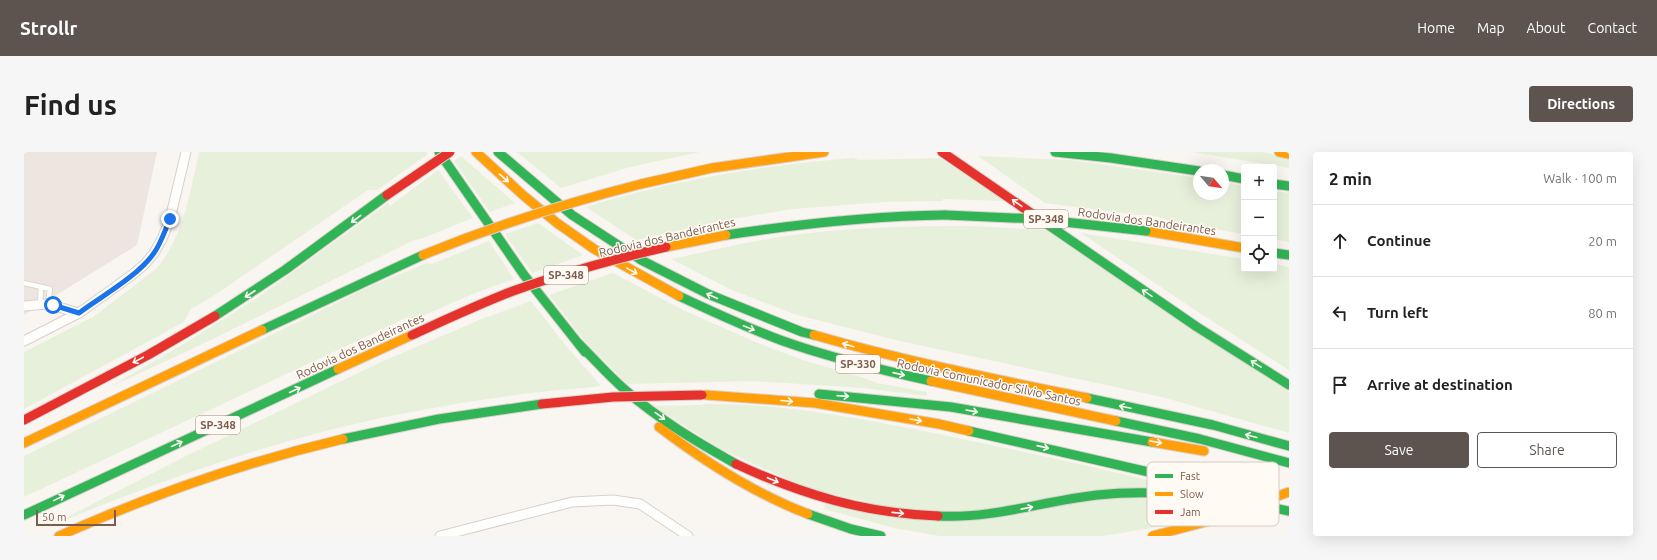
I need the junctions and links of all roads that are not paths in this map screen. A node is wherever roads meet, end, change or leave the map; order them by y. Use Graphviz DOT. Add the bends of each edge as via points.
graph roads {
  1 [pos="186,152"];
  2 [pos="439,152"];
  3 [pos="450,152"];
  4 [pos="476,152"];
  5 [pos="498,152"];
  6 [pos="824,152"];
  7 [pos="942,152"];
  8 [pos="1055,152"];
  9 [pos="1279,152"];
  10 [pos="1289,154"];
  11 [pos="1193,170"];
  12 [pos="1229,176"];
  13 [pos="1241,178"];
  14 [pos="1277,184"];
  15 [pos="1289,186"];
  16 [pos="1241,247"];
  17 [pos="1277,253"];
  18 [pos="1289,255"];
  19 [pos="24,283"];
  20 [pos="41,287"];
  21 [pos="44,304"];
  22 [pos="24,306"];
  23 [pos="79,313"];
  24 [pos="24,341"];
  25 [pos="579,344"];
  26 [pos="1289,385"];
  27 [pos="704,395"];
  28 [pos="24,420"];
  29 [pos="24,443"];
  30 [pos="1289,446"];
  31 [pos="1211,452"];
  32 [pos="1232,457"];
  33 [pos="1254,462"];
  34 [pos="1289,463"];
  35 [pos="1279,468"];
  36 [pos="1289,470"];
  37 [pos="1147,472"];
  38 [pos="1147,492"];
  39 [pos="1289,492"];
  40 [pos="1279,496"];
  41 [pos="1279,504"];
  42 [pos="1289,507"];
  43 [pos="1279,509"];
  44 [pos="1289,511"];
  45 [pos="24,515"];
  46 [pos="1190,526"];
  47 [pos="59,536"];
  48 [pos="440,536"];
  49 [pos="688,536"];
  50 [pos="881,536"];
  51 [pos="1152,536"];
  1 -- 23 [label="street" via="170,219 154,253 132,275"];
  2 -- 25 [label="highway" via="524,275"];
  3 -- 28 [label="highway, one-way, bridge" via="290,267 222,312"];
  4 -- 34 [label="highway, Rodovia Comunicador Silvio Santos / SP-330, one-way" via="524,196 594,249 672,293 744,326 866,366 1200,439"];
  30 -- 5 [label="highway, Rodovia Comunicador Silvio Santos / SP-330, one-way" via="1213,425 939,367 802,332 708,294 641,260 572,215"];
  6 -- 29 [label="highway, bridge" via="712,168 641,184 585,198 467,236"];
  26 -- 7 [label="highway, one-way" via="1197,327"];
  8 -- 11 [label="highway"];
  9 -- 10 [label="highway"];
  12 -- 13 [label="highway"];
  14 -- 15 [label="highway"];
  45 -- 16 [label="highway, Rodovia dos Bandeirantes / SP-348, one-way, bridge" via="412,335 514,292 622,258 726,235 794,224 861,218 945,215 1037,219 1146,231"];
  17 -- 18 [label="highway"];
  19 -- 20 [label="lane"];
  20 -- 21 [label="lane"];
  20 -- 21 [label="lane" via="50,290"];
  21 -- 22 [label="street"];
  21 -- 23 [label="street"];
  23 -- 24 [label="street"];
  25 -- 38 [label="highway, one-way" via="626,390 671,424 715,451 767,478 856,507 922,516 952,517 1014,511 1095,495"];
  25 -- 50 [label="highway" via="612,385 640,412 713,467 809,515"];
  27 -- 31 [label="highway, one-way" via="753,392 808,393 868,398 951,408"];
  27 -- 37 [label="highway, one-way" via="815,403 939,424"];
  27 -- 47 [label="highway, bridge" via="613,397 542,404 443,418 379,431 264,460 153,496"];
  32 -- 33 [label="highway"];
  35 -- 36 [label="highway"];
  39 -- 40 [label="highway, bridge"];
  41 -- 42 [label="highway, one-way"];
  43 -- 44 [label="highway, one-way"];
  46 -- 51 [label="highway, bridge"];
  48 -- 49 [label="street" via="572,502 613,500 640,504"];
}
